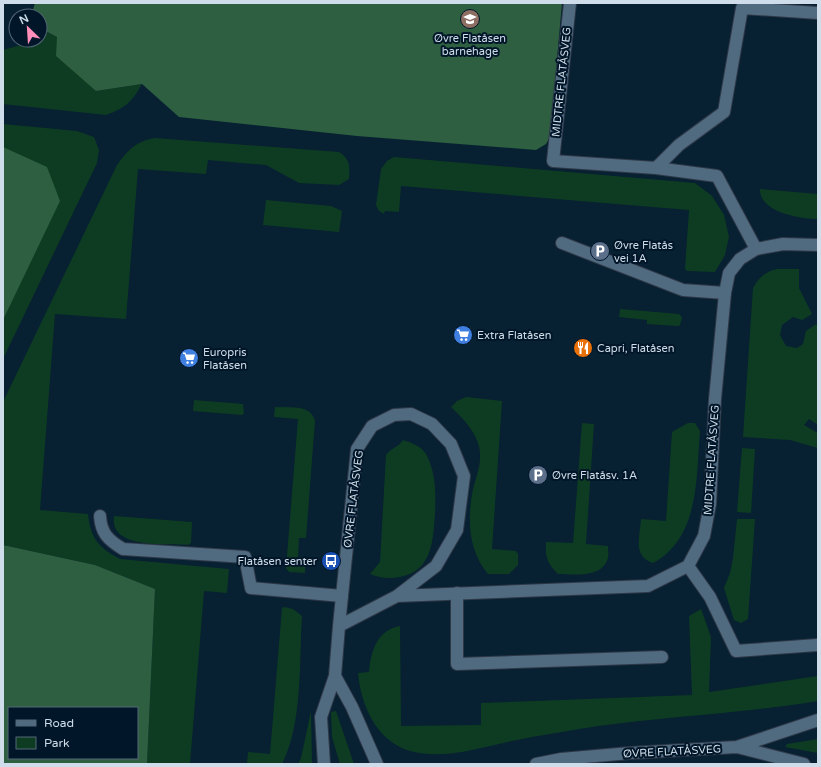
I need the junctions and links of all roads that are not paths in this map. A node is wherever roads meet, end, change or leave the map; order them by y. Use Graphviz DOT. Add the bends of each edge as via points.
graph roads {
  1 [pos="570,3"];
  2 [pos="742,6"];
  3 [pos="818,13"];
  4 [pos="656,168"];
  5 [pos="562,243"];
  6 [pos="818,245"];
  7 [pos="756,249"];
  8 [pos="725,293"];
  9 [pos="100,516"];
  10 [pos="688,566"];
  11 [pos="457,593"];
  12 [pos="342,596"];
  13 [pos="397,596"];
  14 [pos="339,626"];
  15 [pos="817,645"];
  16 [pos="662,657"];
  17 [pos="335,676"];
  18 [pos="818,720"];
  19 [pos="737,747"];
  20 [pos="560,762"];
  21 [pos="324,764"];
  22 [pos="377,764"];
  23 [pos="536,764"];
  24 [pos="804,764"];
  1 -- 4 [label="street, MIDTRE FLATÅSVEG" via="553,161"];
  2 -- 3 [label="street"];
  2 -- 4 [label="street" via="724,112 679,145"];
  4 -- 7 [label="street" via="717,176"];
  5 -- 8 [label="street" via="683,290"];
  6 -- 7 [label="street, MIDTRE FLATÅSVEG" via="783,244"];
  7 -- 8 [label="street, MIDTRE FLATÅSVEG" via="740,259 729,272"];
  8 -- 10 [label="street, MIDTRE FLATÅSVEG" via="715,399 710,504 704,536"];
  9 -- 12 [label="street" via="103,533 111,542 123,549 245,557 251,588"];
  10 -- 11 [label="street" via="648,586"];
  10 -- 15 [label="street" via="710,597 736,651"];
  11 -- 13 [label="street"];
  11 -- 16 [label="street" via="457,664"];
  12 -- 13 [label="street, ØVRE FLATÅSVEG" via="357,449 372,426 394,415 411,414 432,424 451,444 464,476 457,530 436,566"];
  12 -- 14 [label="street, ØVRE FLATÅSVEG"];
  13 -- 14 [label="street, ØVRE FLATÅSVEG"];
  14 -- 17 [label="street, ØVRE FLATÅSVEG"];
  17 -- 21 [label="street, ØVRE FLATÅSVEG" via="321,716"];
  17 -- 22 [label="street"];
  18 -- 19 [label="street, ØVRE FLATÅSVEG"];
  19 -- 20 [label="street, ØVRE FLATÅSVEG" via="630,753"];
  19 -- 24 [label="street, ØVRE FLATÅSVEG"];
  20 -- 23 [label="street, ØVRE FLATÅSVEG"];
}
